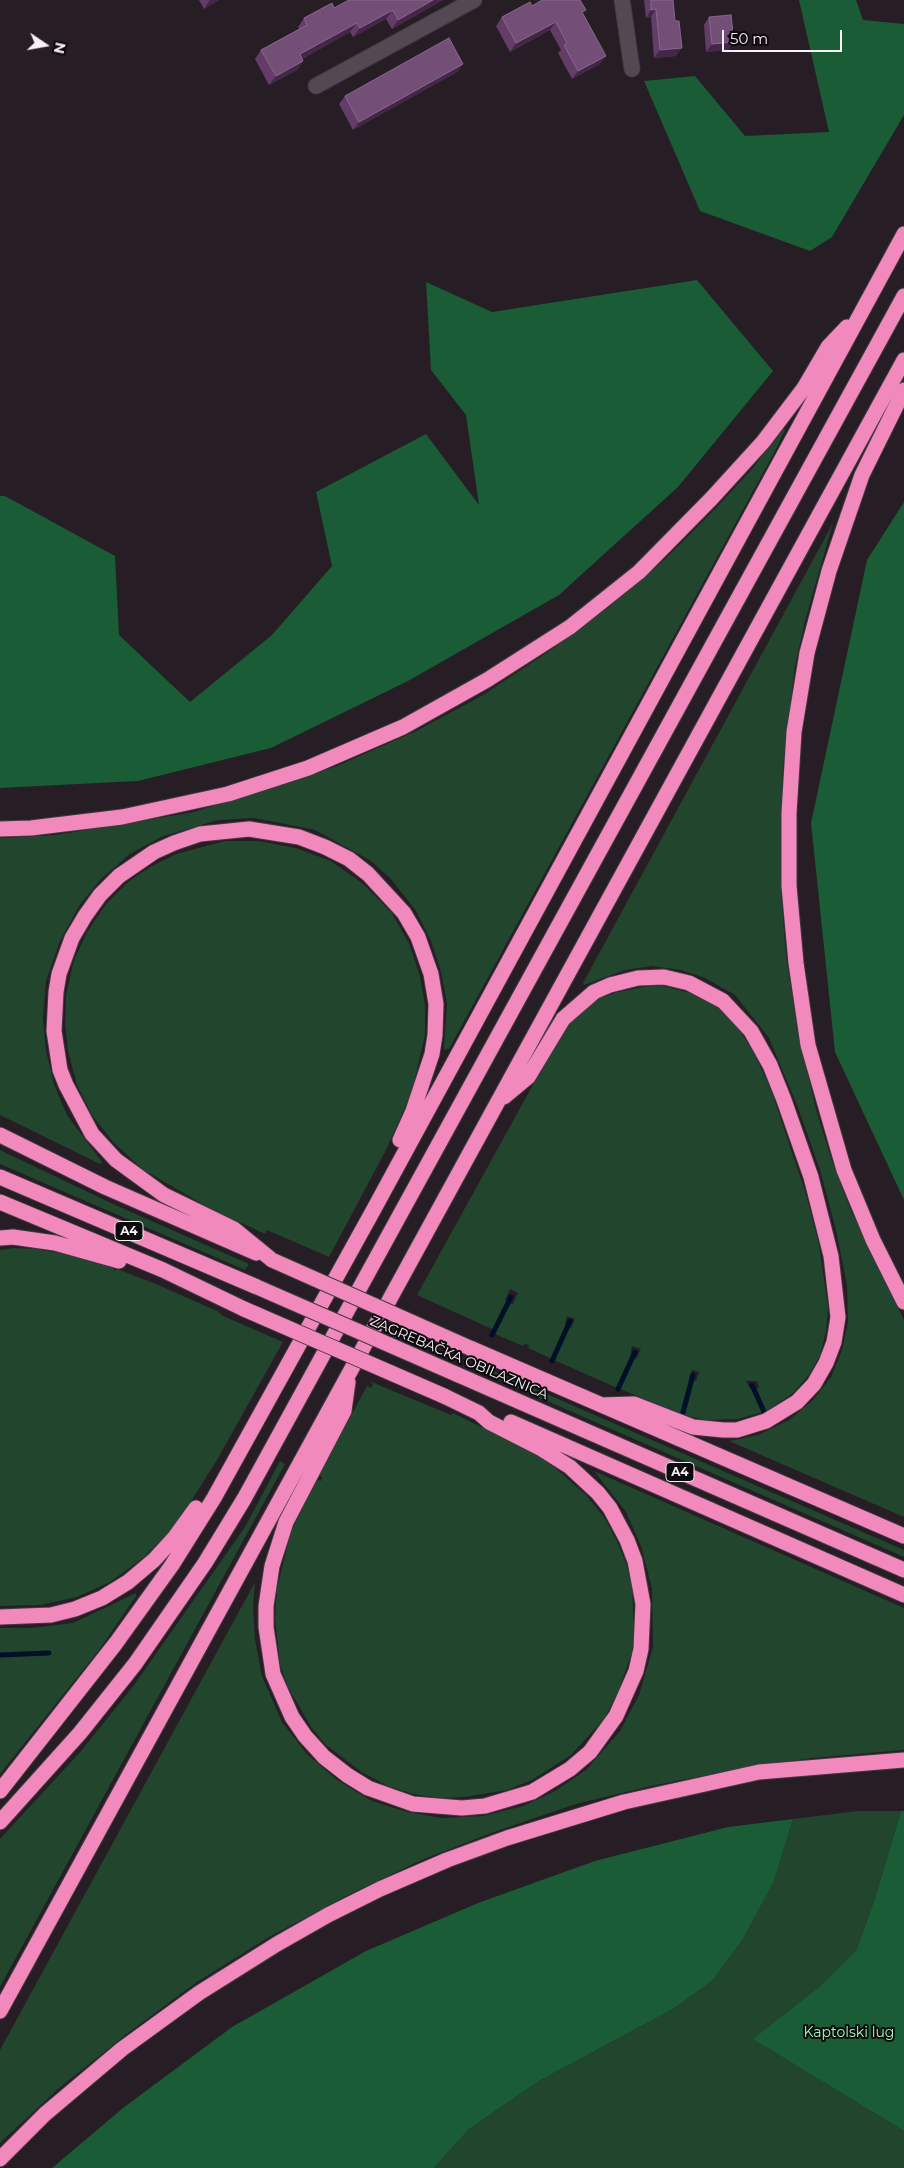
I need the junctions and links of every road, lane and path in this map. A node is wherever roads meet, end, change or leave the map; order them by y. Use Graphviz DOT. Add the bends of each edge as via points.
graph roads {
  1 [pos="474,0"];
  2 [pos="622,0"];
  3 [pos="632,69"];
  4 [pos="316,86"];
  5 [pos="904,234"];
  6 [pos="904,296"];
  7 [pos="860,314"];
  8 [pos="904,360"];
  9 [pos="904,390"];
  10 [pos="0,829"];
  11 [pos="496,1104"];
  12 [pos="0,1135"];
  13 [pos="0,1176"];
  14 [pos="0,1202"];
  15 [pos="374,1209"];
  16 [pos="0,1238"];
  17 [pos="272,1260"];
  18 [pos="163,1270"];
  19 [pos="904,1302"];
  20 [pos="350,1370"];
  21 [pos="601,1405"];
  22 [pos="479,1412"];
  23 [pos="232,1465"];
  24 [pos="904,1536"];
  25 [pos="904,1570"];
  26 [pos="904,1595"];
  27 [pos="0,1617"];
  28 [pos="904,1760"];
  29 [pos="0,1791"];
  30 [pos="0,1822"];
  31 [pos="0,2011"];
  32 [pos="0,2159"];
  1 -- 4 [label="street"];
  2 -- 3 [label="street"];
  5 -- 7 [label="highway"];
  6 -- 30 [label="highway" via="244,1499 205,1563 140,1657 80,1733"];
  7 -- 10 [label="highway" via="828,347 804,388 763,442 639,572 570,627 487,680 403,727 308,768 228,794 122,817"];
  7 -- 15 [label="highway"];
  8 -- 11 [label="highway"];
  9 -- 19 [label="highway" via="862,475 829,571 807,653 794,732 789,886 808,1045 844,1170 872,1240"];
  11 -- 20 [label="highway"];
  11 -- 21 [label="highway" via="528,1077 555,1030 581,1000 625,980 664,978 710,992 743,1020 770,1065 796,1132 824,1224 837,1297 834,1342 814,1384 782,1413 760,1424 737,1430 693,1427 634,1404"];
  12 -- 17 [label="highway" via="105,1187"];
  13 -- 25 [label="highway, ZAGREBAČKA OBILAZNICA / A4, bridge"];
  14 -- 18 [label="highway"];
  15 -- 17 [label="highway" via="381,1177 424,1081 435,1035 436,1004 431,974 418,937 404,913 368,874 348,859 299,837 271,831 225,830 200,834 154,852 119,876 100,895 72,938 56,992 54,1031 60,1070 81,1117 97,1141 116,1160 164,1196 234,1229"];
  15 -- 23 [label="highway"];
  16 -- 18 [label="highway" via="55,1243 96,1253 146,1272"];
  17 -- 21 [label="highway, ZAGREBAČKA OBILAZNICA / A4, bridge"];
  18 -- 22 [label="highway, bridge"];
  20 -- 22 [label="highway" via="344,1410 295,1502 278,1544 268,1584 268,1648 276,1680 292,1717 324,1757 368,1788 413,1804 440,1808 484,1806 532,1792 570,1769 590,1752 616,1716 627,1695 641,1649 641,1583 627,1540 610,1508 570,1467 489,1422"];
  20 -- 31 [label="highway"];
  21 -- 24 [label="highway, ZAGREBAČKA OBILAZNICA / A4"];
  22 -- 26 [label="highway" via="493,1414"];
  23 -- 27 [label="highway" via="210,1487 170,1543 128,1582 102,1598 74,1609 34,1617"];
  23 -- 29 [label="highway" via="172,1565 84,1686"];
  28 -- 32 [label="highway" via="759,1772 624,1802 507,1838 388,1886 311,1925 199,1993 122,2049 45,2114"];
}
